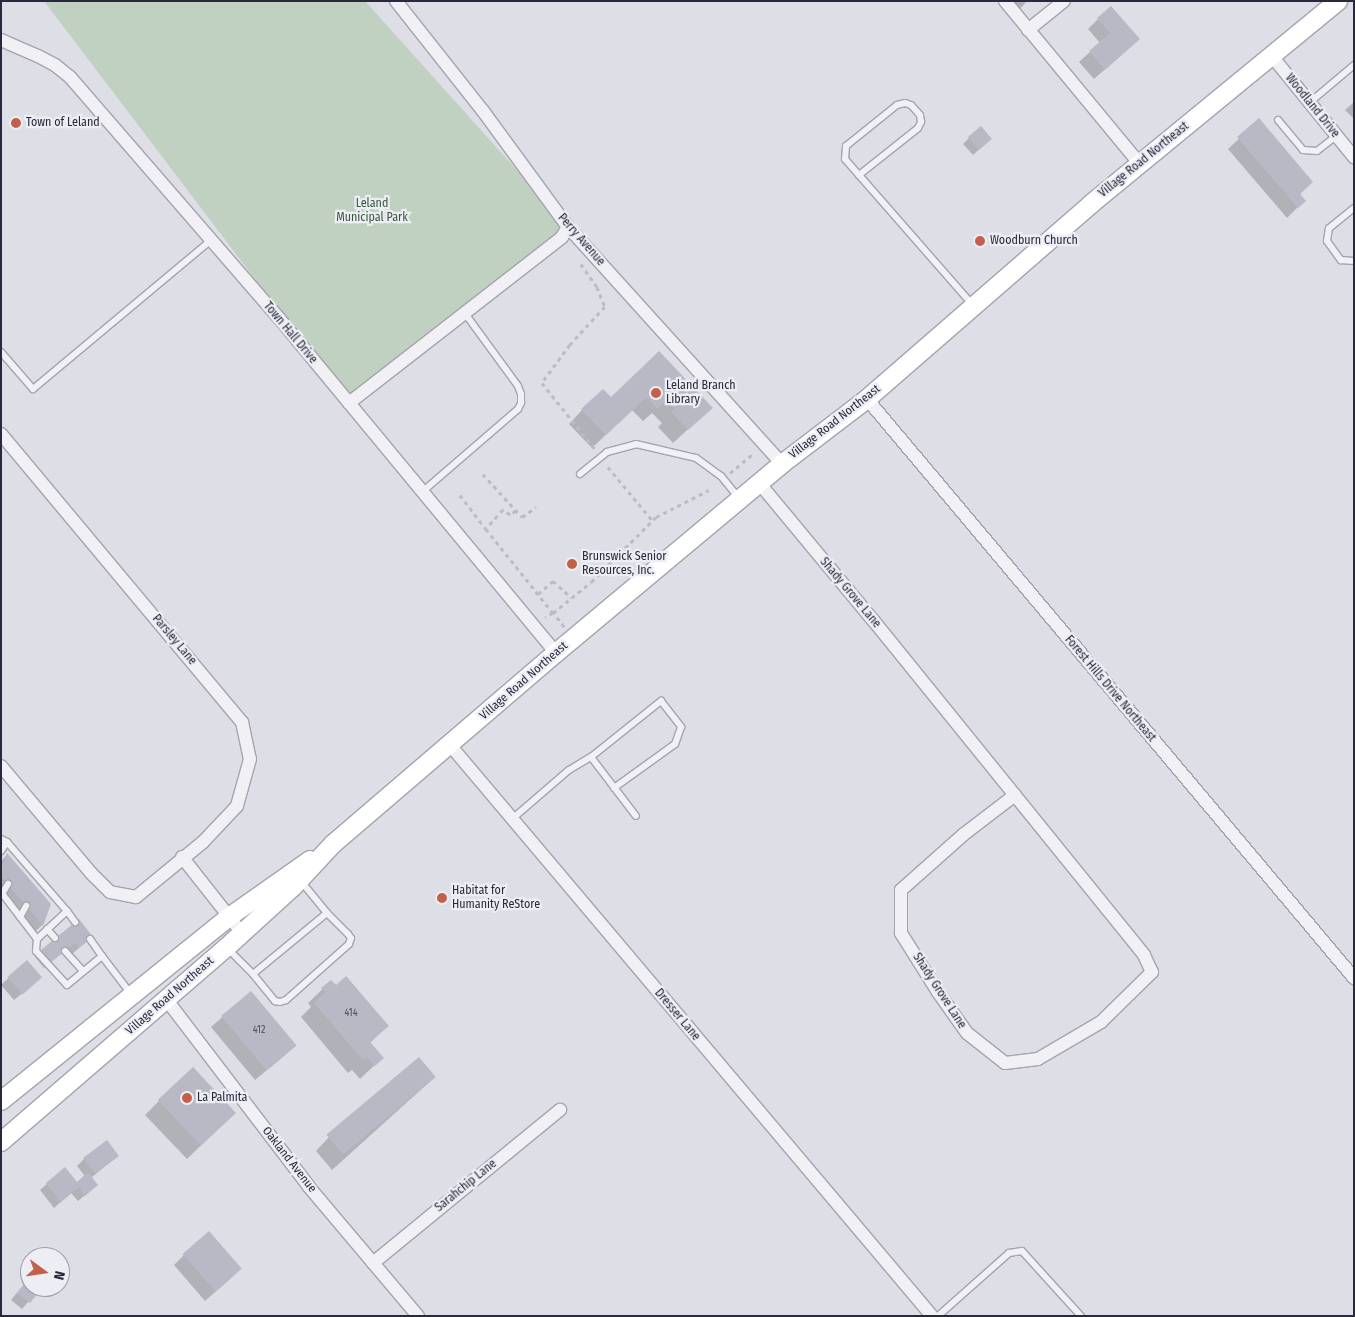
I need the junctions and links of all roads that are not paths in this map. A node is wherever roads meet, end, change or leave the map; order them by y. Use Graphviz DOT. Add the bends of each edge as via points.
graph roads {
  1 [pos="396,1"];
  2 [pos="1005,1"];
  3 [pos="1064,1"];
  4 [pos="1327,5"];
  5 [pos="1028,30"];
  6 [pos="1,40"];
  7 [pos="1271,56"];
  8 [pos="1354,65"];
  9 [pos="1309,103"];
  10 [pos="1278,120"];
  11 [pos="1336,136"];
  12 [pos="1354,157"];
  13 [pos="1140,164"];
  14 [pos="859,175"];
  15 [pos="1354,208"];
  16 [pos="568,227"];
  17 [pos="211,240"];
  18 [pos="1354,260"];
  19 [pos="973,306"];
  20 [pos="464,312"];
  21 [pos="1,352"];
  22 [pos="867,399"];
  23 [pos="349,403"];
  24 [pos="1,434"];
  25 [pos="782,464"];
  26 [pos="580,474"];
  27 [pos="760,484"];
  28 [pos="422,492"];
  29 [pos="741,500"];
  30 [pos="556,653"];
  31 [pos="450,745"];
  32 [pos="591,757"];
  33 [pos="1,766"];
  34 [pos="614,788"];
  35 [pos="1015,795"];
  36 [pos="636,816"];
  37 [pos="512,819"];
  38 [pos="4,841"];
  39 [pos="334,844"];
  40 [pos="1,852"];
  41 [pos="182,858"];
  42 [pos="40,880"];
  43 [pos="300,880"];
  44 [pos="8,884"];
  45 [pos="36,887"];
  46 [pos="2,893"];
  47 [pos="26,906"];
  48 [pos="67,911"];
  49 [pos="327,913"];
  50 [pos="20,917"];
  51 [pos="229,917"];
  52 [pos="75,922"];
  53 [pos="47,929"];
  54 [pos="242,933"];
  55 [pos="55,938"];
  56 [pos="37,939"];
  57 [pos="90,940"];
  58 [pos="226,947"];
  59 [pos="65,951"];
  60 [pos="102,956"];
  61 [pos="83,971"];
  62 [pos="253,974"];
  63 [pos="1354,978"];
  64 [pos="131,995"];
  65 [pos="166,999"];
  66 [pos="1,1102"];
  67 [pos="560,1110"];
  68 [pos="1,1142"];
  69 [pos="373,1263"];
  70 [pos="418,1316"];
  71 [pos="932,1316"];
  72 [pos="938,1316"];
  73 [pos="1080,1316"];
  1 -- 16 [label="street, Perry Avenue" via="483,111"];
  2 -- 5 [label="street"];
  3 -- 5 [label="street"];
  4 -- 7 [label="main road, Village Road Northeast"];
  5 -- 13 [label="street"];
  6 -- 17 [label="street, Town Hall Drive" via="55,65 70,77"];
  7 -- 9 [label="street, Woodland Drive"];
  7 -- 13 [label="main road, Village Road Northeast"];
  8 -- 9 [label="lane"];
  9 -- 11 [label="street, Woodland Drive"];
  10 -- 11 [label="lane" via="1303,150 1317,151"];
  11 -- 12 [label="street, Woodland Drive"];
  13 -- 19 [label="main road, Village Road Northeast"];
  14 -- 14 [label="lane" via="845,159 846,146 897,105 911,105 920,115 918,128"];
  14 -- 19 [label="lane"];
  15 -- 18 [label="lane" via="1329,228 1327,242 1341,260"];
  16 -- 20 [label="street" via="562,237"];
  16 -- 25 [label="street, Perry Avenue"];
  17 -- 21 [label="lane" via="33,389"];
  17 -- 23 [label="street, Town Hall Drive"];
  19 -- 22 [label="main road, Village Road Northeast"];
  20 -- 23 [label="street"];
  20 -- 28 [label="lane" via="518,386 521,403"];
  22 -- 25 [label="main road, Village Road Northeast"];
  22 -- 63 [label="street, Forest Hills Drive Northeast"];
  23 -- 28 [label="street, Town Hall Drive"];
  24 -- 41 [label="street, Parsley Lane" via="242,722 250,759 237,806 203,842"];
  25 -- 27 [label="main road, Village Road Northeast"];
  26 -- 29 [label="lane" via="607,452 636,444 696,458 721,476"];
  27 -- 29 [label="main road, Village Road Northeast"];
  27 -- 35 [label="street, Shady Grove Lane"];
  28 -- 30 [label="street, Town Hall Drive"];
  29 -- 30 [label="main road, Village Road Northeast"];
  30 -- 31 [label="main road, Village Road Northeast"];
  31 -- 37 [label="street, Dresser Lane"];
  31 -- 39 [label="main road, Village Road Northeast"];
  32 -- 34 [label="lane"];
  32 -- 34 [label="lane" via="660,702 681,727 675,744"];
  32 -- 37 [label="lane" via="569,770"];
  33 -- 41 [label="street, Parsley Lane" via="110,892 136,897"];
  34 -- 36 [label="lane"];
  35 -- 35 [label="street, Shady Grove Lane" via="1144,955 1152,972 1101,1022 1038,1059 1005,1063 967,1033 901,932 901,890 964,834"];
  37 -- 71 [label="street, Dresser Lane"];
  38 -- 40 [label="lane"];
  38 -- 42 [label="lane" via="19,861"];
  39 -- 43 [label="main road, Village Road Northeast"];
  39 -- 51 [label="main road, Village Road Northeast"];
  41 -- 51 [label="street"];
  42 -- 45 [label="lane"];
  42 -- 48 [label="lane"];
  43 -- 49 [label="lane"];
  43 -- 54 [label="main road, Village Road Northeast"];
  44 -- 46 [label="lane"];
  46 -- 50 [label="lane"];
  47 -- 50 [label="lane"];
  48 -- 52 [label="lane"];
  48 -- 53 [label="lane"];
  49 -- 62 [label="lane"];
  49 -- 62 [label="lane" via="351,938 350,944 286,1000 275,1001"];
  50 -- 56 [label="lane"];
  51 -- 54 [label="street"];
  51 -- 64 [label="main road, Village Road Northeast"];
  53 -- 55 [label="lane"];
  53 -- 56 [label="lane"];
  54 -- 58 [label="main road, Village Road Northeast"];
  56 -- 61 [label="lane" via="36,951 67,985"];
  57 -- 60 [label="lane"];
  58 -- 62 [label="lane"];
  58 -- 65 [label="main road, Village Road Northeast"];
  59 -- 61 [label="lane"];
  60 -- 61 [label="lane"];
  60 -- 64 [label="lane"];
  64 -- 66 [label="main road, Village Road Northeast"];
  65 -- 68 [label="main road, Village Road Northeast"];
  65 -- 69 [label="street, Oakland Avenue" via="309,1187"];
  67 -- 69 [label="street, Sarahchip Lane"];
  69 -- 70 [label="street, Oakland Avenue"];
  72 -- 73 [label="lane" via="1009,1253 1022,1251"];
}
